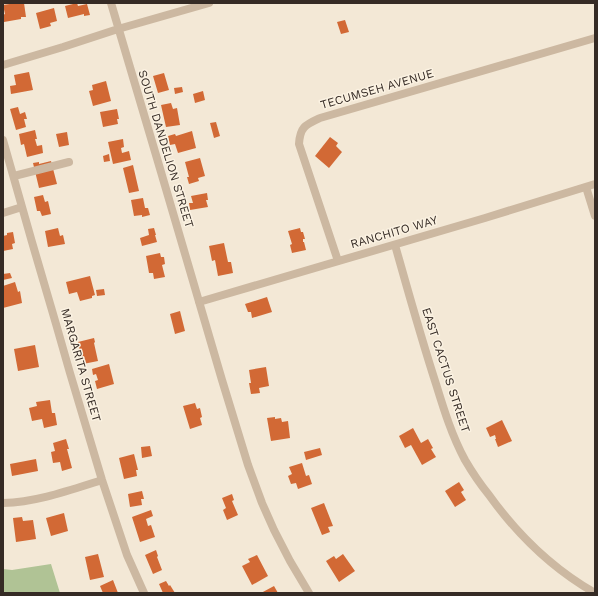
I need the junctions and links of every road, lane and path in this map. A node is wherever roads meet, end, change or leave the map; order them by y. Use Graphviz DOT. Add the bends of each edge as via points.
graph roads {
  1 [pos="111,3"];
  2 [pos="209,3"];
  3 [pos="118,29"];
  4 [pos="595,38"];
  5 [pos="3,65"];
  6 [pos="3,140"];
  7 [pos="69,162"];
  8 [pos="14,176"];
  9 [pos="595,184"];
  10 [pos="586,187"];
  11 [pos="22,207"];
  12 [pos="3,213"];
  13 [pos="595,216"];
  14 [pos="395,245"];
  15 [pos="338,261"];
  16 [pos="199,302"];
  17 [pos="102,480"];
  18 [pos="3,503"];
  19 [pos="144,593"];
  20 [pos="309,593"];
  21 [pos="595,593"];
  1 -- 3 [label="street, SOUTH DANDELION STREET"];
  2 -- 3 [label="street"];
  3 -- 5 [label="street"];
  3 -- 16 [label="street, SOUTH DANDELION STREET"];
  4 -- 15 [label="street, TECUMSEH AVENUE" via="308,123 302,129 300,144"];
  6 -- 8 [label="street, MARGARITA STREET"];
  7 -- 8 [label="street"];
  8 -- 11 [label="street, MARGARITA STREET"];
  9 -- 10 [label="street, RANCHITO WAY"];
  10 -- 13 [label="street"];
  10 -- 14 [label="street, RANCHITO WAY"];
  11 -- 12 [label="street"];
  11 -- 17 [label="street, MARGARITA STREET"];
  14 -- 15 [label="street, RANCHITO WAY"];
  14 -- 21 [label="street, EAST CACTUS STREET" via="448,422 465,459 503,514 524,537 557,568"];
  15 -- 16 [label="street, RANCHITO WAY"];
  16 -- 20 [label="street, SOUTH DANDELION STREET" via="262,503 290,561"];
  17 -- 18 [label="street" via="41,498"];
  17 -- 19 [label="street, MARGARITA STREET" via="127,556"];
}
